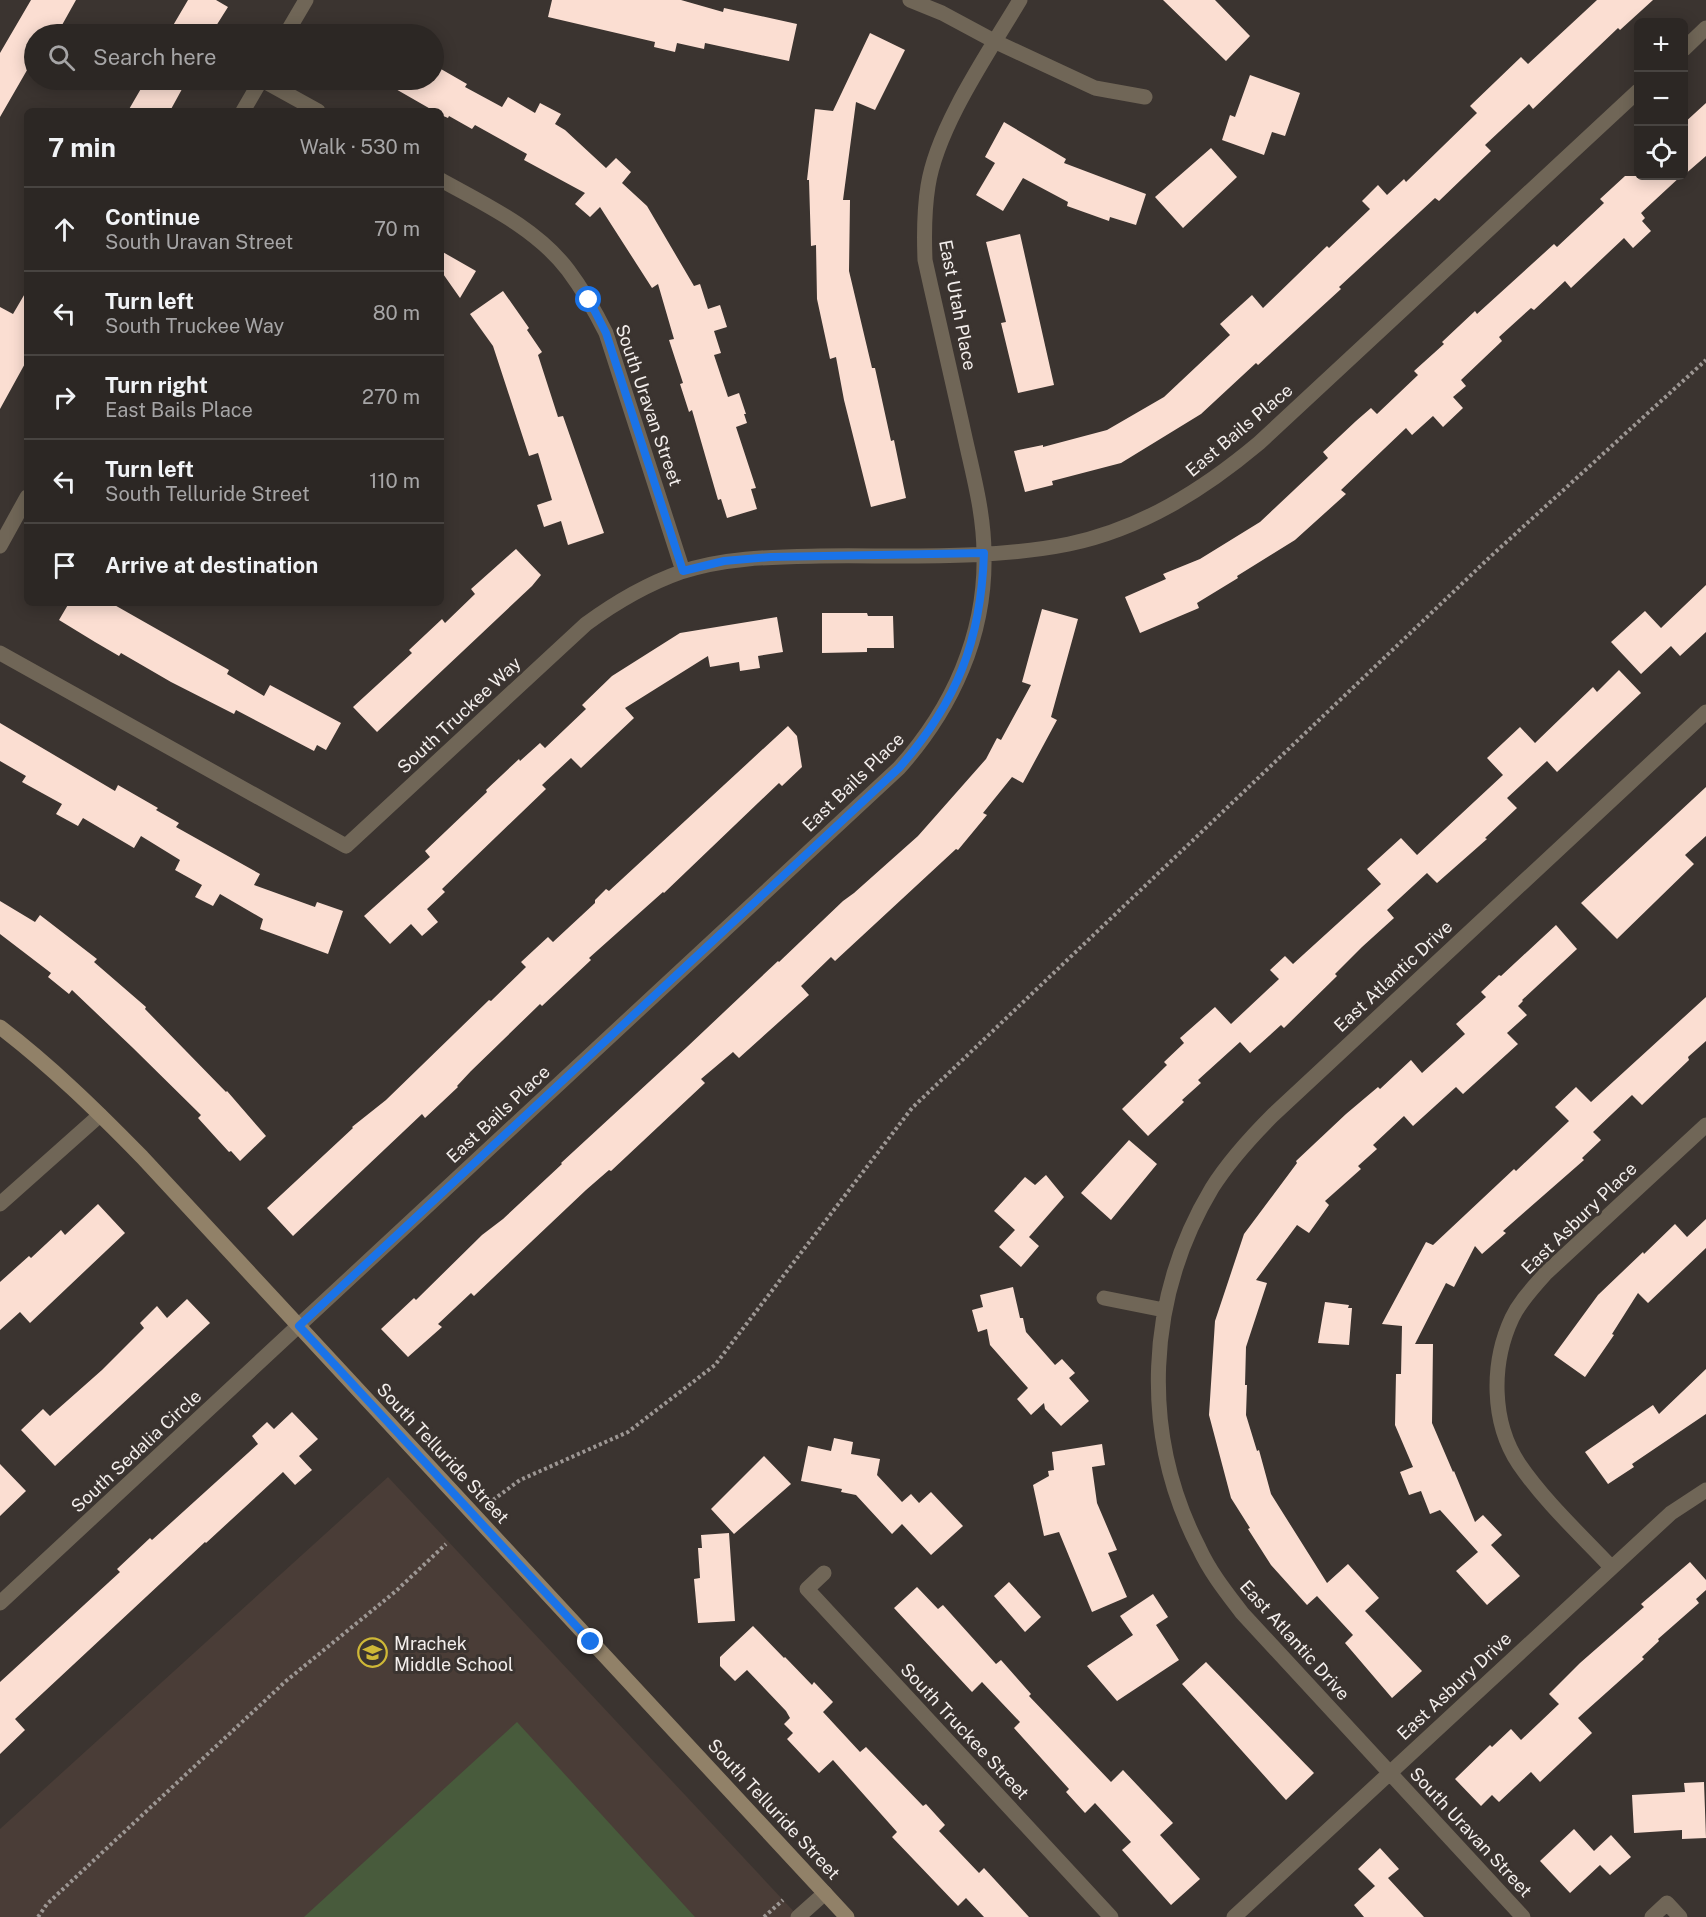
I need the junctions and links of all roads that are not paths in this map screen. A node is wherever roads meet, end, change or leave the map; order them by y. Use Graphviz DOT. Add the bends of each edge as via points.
graph roads {
  1 [pos="306,0"];
  2 [pos="910,0"];
  3 [pos="1020,0"];
  4 [pos="292,24"];
  5 [pos="1706,28"];
  6 [pos="996,42"];
  7 [pos="1688,44"];
  8 [pos="256,90"];
  9 [pos="280,90"];
  10 [pos="1634,95"];
  11 [pos="1145,97"];
  12 [pos="245,108"];
  13 [pos="313,108"];
  14 [pos="444,182"];
  15 [pos="24,502"];
  16 [pos="0,546"];
  17 [pos="984,553"];
  18 [pos="683,571"];
  19 [pos="0,653"];
  20 [pos="1706,712"];
  21 [pos="0,1027"];
  22 [pos="100,1115"];
  23 [pos="1706,1125"];
  24 [pos="0,1204"];
  25 [pos="1104,1298"];
  26 [pos="1164,1310"];
  27 [pos="299,1326"];
  28 [pos="1706,1491"];
  29 [pos="1611,1567"];
  30 [pos="824,1573"];
  31 [pos="0,1603"];
  32 [pos="1390,1773"];
  33 [pos="825,1893"];
  34 [pos="798,1917"];
  35 [pos="847,1917"];
  36 [pos="1111,1917"];
  37 [pos="1234,1917"];
  38 [pos="1523,1917"];
  39 [pos="1652,1917"];
  40 [pos="1680,1917"];
  1 -- 4 [label="street"];
  2 -- 6 [label="street"];
  3 -- 6 [label="street, East Utah Place"];
  5 -- 7 [label="street"];
  6 -- 11 [label="street" via="1095,88"];
  6 -- 17 [label="street, East Utah Place" via="938,148 928,184 924,222 925,260 980,507"];
  8 -- 12 [label="street"];
  9 -- 13 [label="street"];
  10 -- 17 [label="street, East Bails Place" via="1226,471 1190,495 1112,532 1028,551"];
  14 -- 18 [label="street, South Uravan Street" via="540,241 567,268 589,300 606,333"];
  15 -- 16 [label="street"];
  17 -- 18 [label="street, South Truckee Way" via="771,557 724,561"];
  17 -- 27 [label="street, East Bails Place" via="975,632 960,677 920,745"];
  18 -- 19 [label="street, South Truckee Way" via="612,605 586,624 346,846"];
  20 -- 26 [label="street, East Atlantic Drive" via="1247,1141 1213,1187 1186,1237"];
  21 -- 22 [label="street, South Telluride Street"];
  22 -- 24 [label="street"];
  22 -- 27 [label="street, South Telluride Street"];
  23 -- 29 [label="street, East Asbury Place" via="1545,1274 1512,1318 1501,1348 1499,1411 1518,1462 1537,1488"];
  25 -- 26 [label="street"];
  26 -- 32 [label="street, East Atlantic Drive" via="1157,1386 1162,1442 1180,1506 1199,1550 1242,1613"];
  27 -- 31 [label="street, South Sedalia Circle"];
  27 -- 33 [label="street, South Telluride Street"];
  28 -- 29 [label="street, East Asbury Drive" via="1671,1513"];
  29 -- 32 [label="street, East Asbury Drive"];
  30 -- 36 [label="street, South Truckee Street" via="807,1589"];
  32 -- 37 [label="street, East Asbury Drive"];
  32 -- 38 [label="street, South Uravan Street"];
  33 -- 34 [label="street"];
  33 -- 35 [label="street, South Telluride Street"];
  39 -- 40 [label="street" via="1667,1903"];
}
